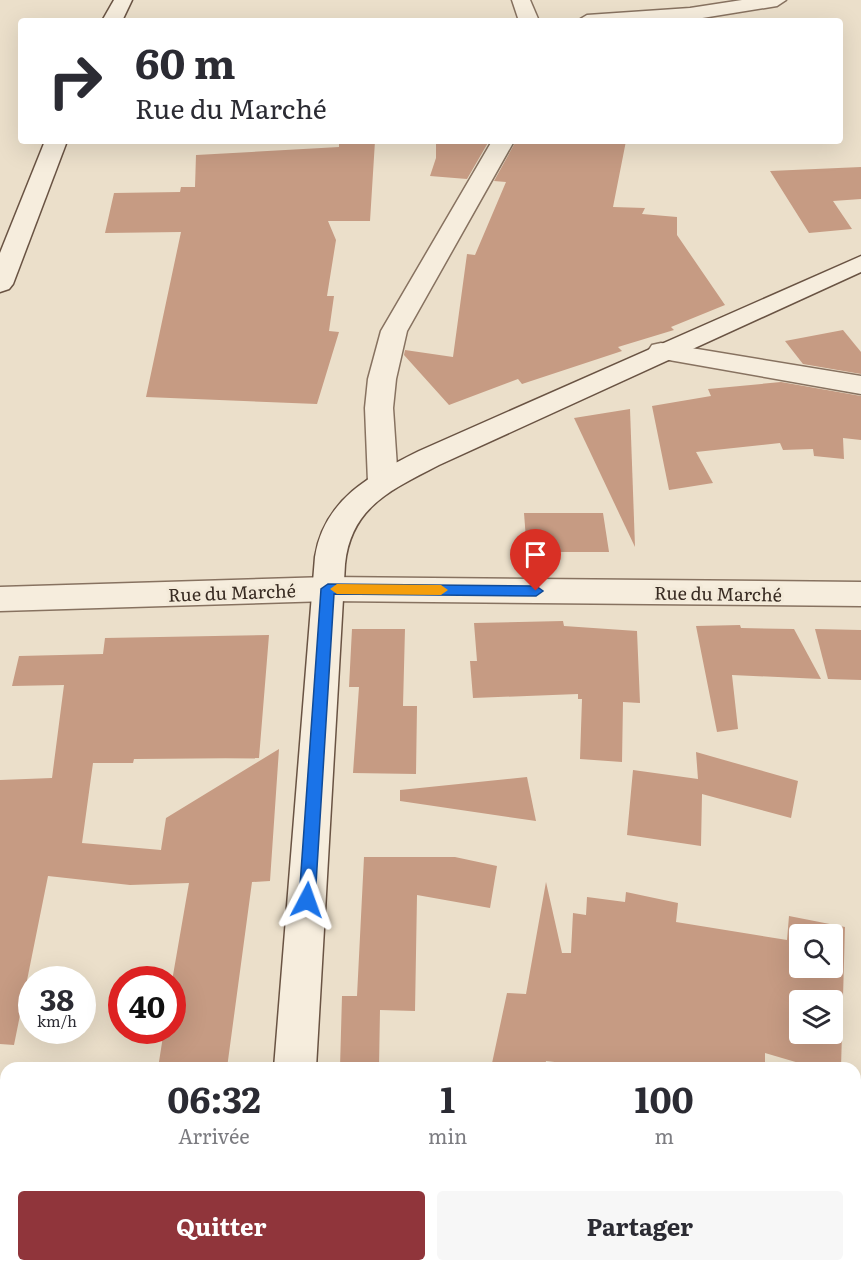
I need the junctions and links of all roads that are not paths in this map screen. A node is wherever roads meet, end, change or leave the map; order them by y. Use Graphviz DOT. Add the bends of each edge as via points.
graph roads {
  1 [pos="123,0"];
  2 [pos="521,0"];
  3 [pos="777,0"];
  4 [pos="114,18"];
  5 [pos="528,18"];
  6 [pos="631,18"];
  7 [pos="55,144"];
  8 [pos="501,144"];
  9 [pos="861,263"];
  10 [pos="0,284"];
  11 [pos="662,351"];
  12 [pos="861,385"];
  13 [pos="383,482"];
  14 [pos="328,589"];
  15 [pos="861,594"];
  16 [pos="0,599"];
  17 [pos="295,1062"];
  1 -- 4 [label="street"];
  2 -- 5 [label="street"];
  3 -- 6 [label="street" via="690,14"];
  7 -- 10 [label="street"];
  8 -- 13 [label="street" via="394,331 379,408"];
  9 -- 11 [label="street"];
  11 -- 12 [label="street"];
  11 -- 13 [label="street"];
  13 -- 14 [label="street" via="354,502 340,521 333,541"];
  14 -- 15 [label="street, Rue du Marché"];
  14 -- 16 [label="street, Rue du Marché"];
  14 -- 17 [label="street"];
}
